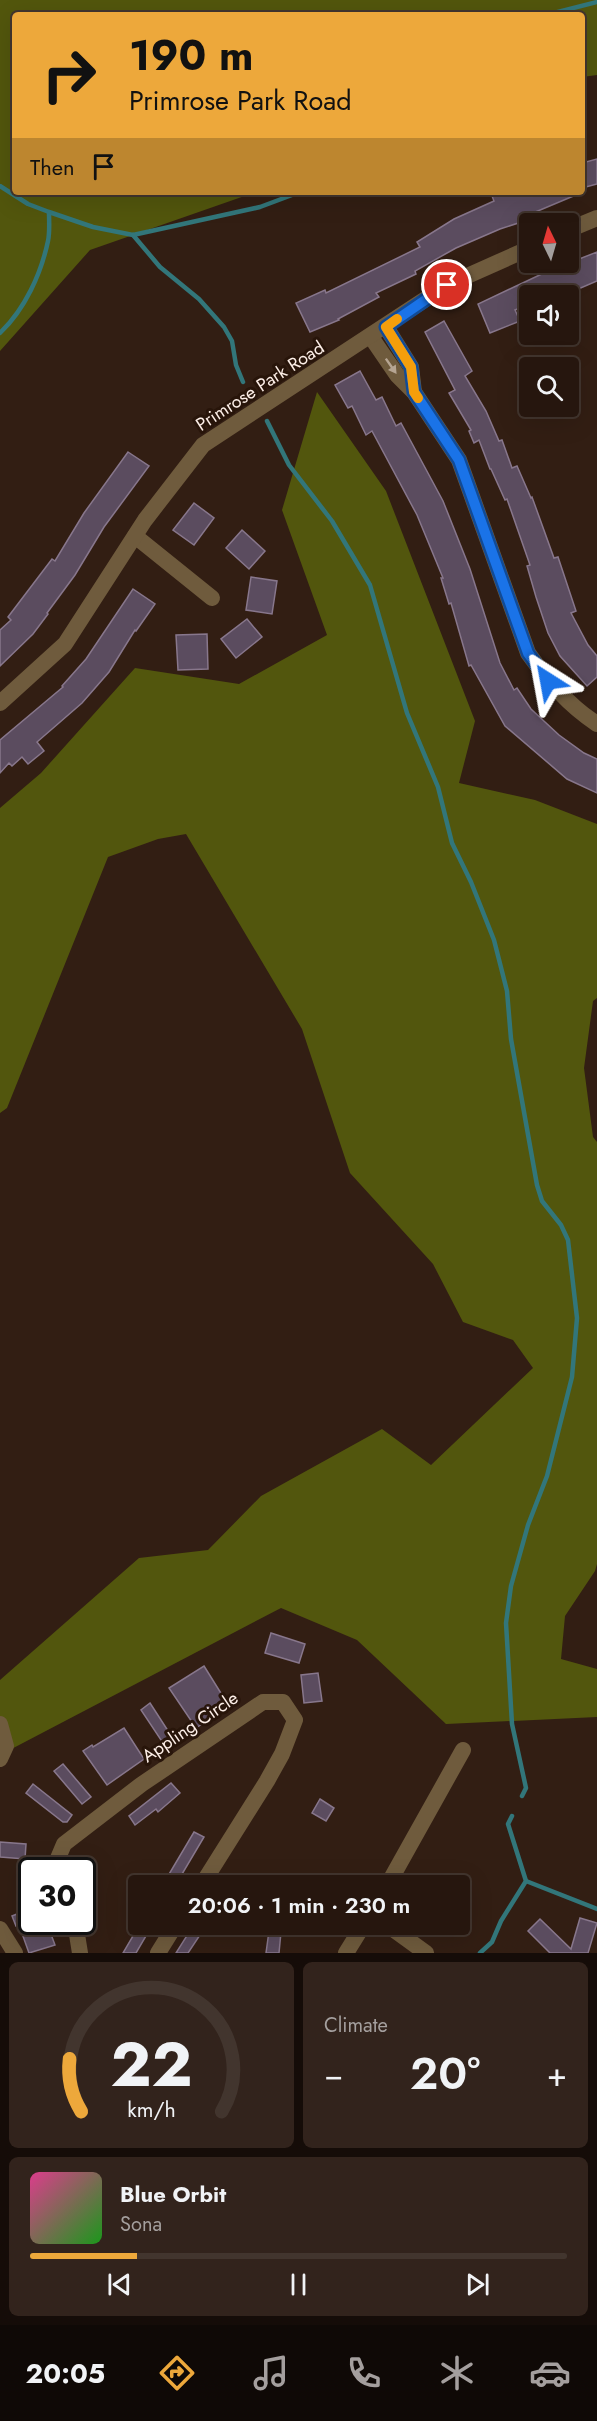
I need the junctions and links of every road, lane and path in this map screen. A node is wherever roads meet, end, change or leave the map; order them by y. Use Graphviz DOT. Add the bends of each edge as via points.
graph roads {
  1 [pos="597,218"];
  2 [pos="579,225"];
  3 [pos="519,253"];
  4 [pos="386,327"];
  5 [pos="371,337"];
  6 [pos="414,392"];
  7 [pos="135,536"];
  8 [pos="212,598"];
  9 [pos="0,703"];
  10 [pos="597,724"];
  11 [pos="0,1724"];
  12 [pos="463,1750"];
  13 [pos="0,1760"];
  14 [pos="58,1857"];
  15 [pos="208,1875"];
  16 [pos="393,1875"];
  17 [pos="0,1929"];
  18 [pos="77,1935"];
  19 [pos="169,1935"];
  20 [pos="357,1935"];
  21 [pos="401,1935"];
  22 [pos="15,1953"];
  23 [pos="80,1953"];
  24 [pos="158,1953"];
  25 [pos="346,1953"];
  26 [pos="426,1953"];
  1 -- 2 [label="street"];
  3 -- 4 [label="street, Primrose Park Road" via="447,285"];
  4 -- 5 [label="street, Primrose Park Road"];
  4 -- 6 [label="street" via="411,367"];
  5 -- 6 [label="street, one-way"];
  5 -- 7 [label="street, Primrose Park Road" via="203,445"];
  6 -- 10 [label="street" via="459,460 528,653 548,681"];
  7 -- 8 [label="street"];
  7 -- 9 [label="street, Primrose Park Road" via="64,644"];
  11 -- 13 [label="street" via="6,1746"];
  12 -- 16 [label="street"];
  14 -- 15 [label="street, Appling Circle" via="64,1844 142,1784 263,1702 282,1702 294,1720 282,1754"];
  17 -- 22 [label="street"];
  18 -- 23 [label="street"];
  19 -- 24 [label="street"];
  20 -- 25 [label="street"];
  21 -- 26 [label="street"];
}
